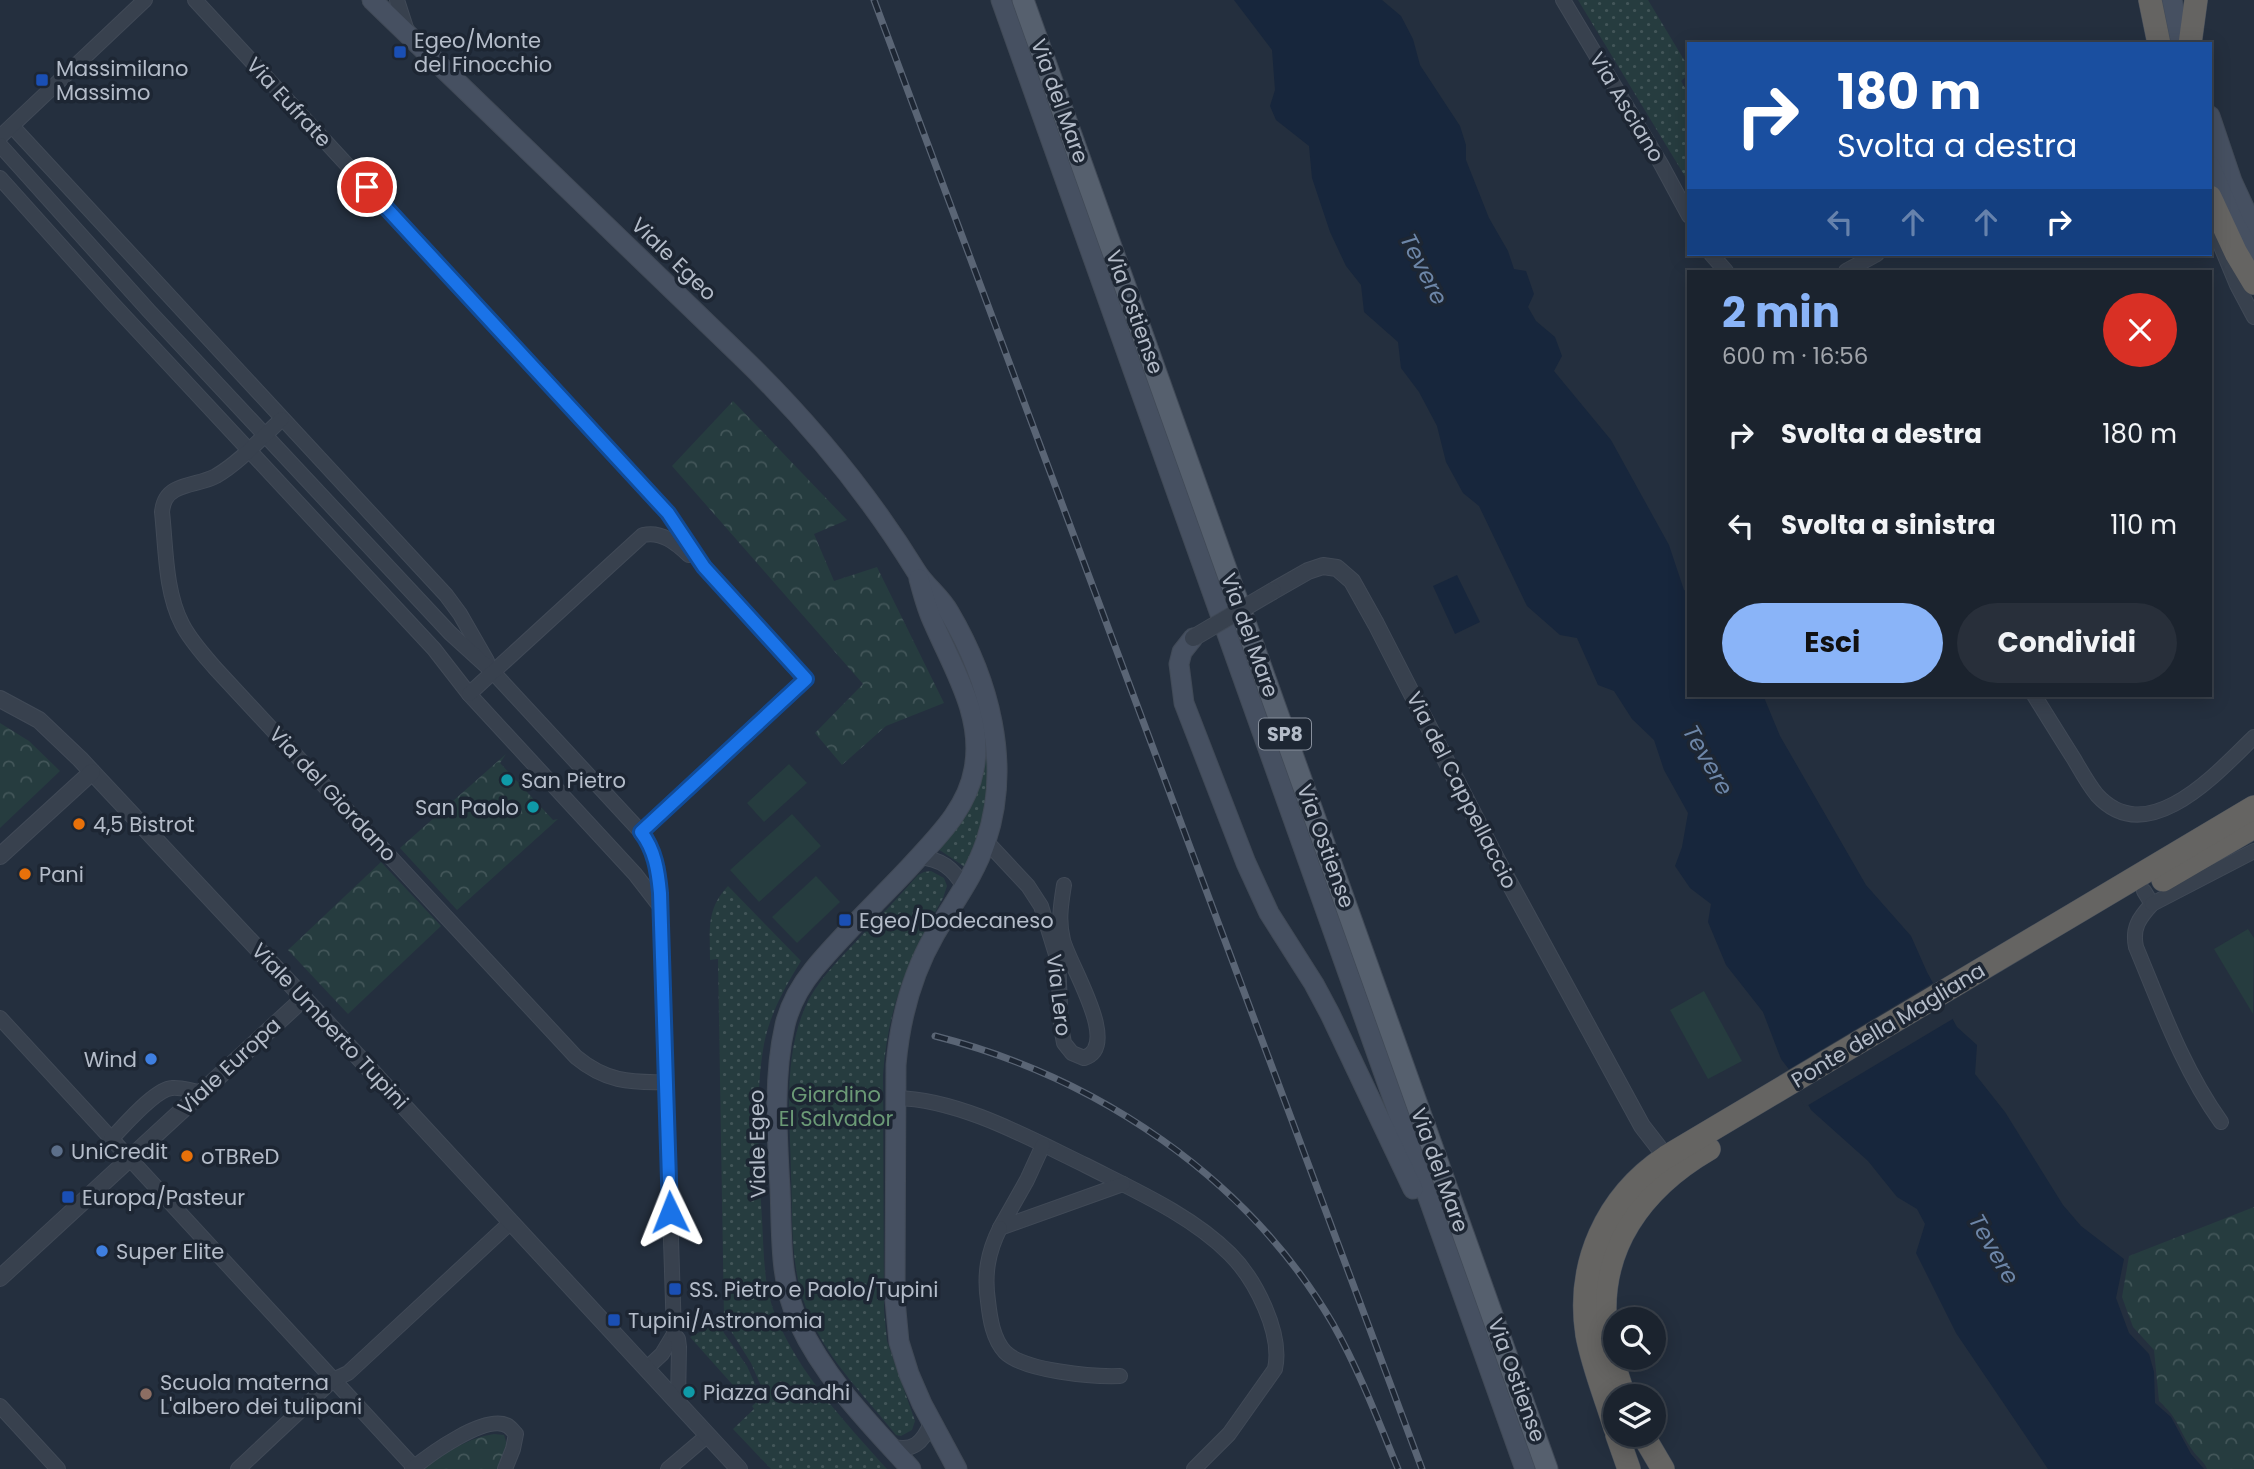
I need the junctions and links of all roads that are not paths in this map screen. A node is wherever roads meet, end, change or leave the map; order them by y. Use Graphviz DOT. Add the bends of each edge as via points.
graph roads {
  1 [pos="145,0"];
  2 [pos="195,0"];
  3 [pos="372,0"];
  4 [pos="397,0"];
  5 [pos="1001,0"];
  6 [pos="1023,0"];
  7 [pos="1563,0"];
  8 [pos="2150,0"];
  9 [pos="2172,0"];
  10 [pos="2196,0"];
  11 [pos="409,36"];
  12 [pos="2181,41"];
  13 [pos="2160,42"];
  14 [pos="2212,122"];
  15 [pos="12,127"];
  16 [pos="0,137"];
  17 [pos="0,145"];
  18 [pos="2212,170"];
  19 [pos="0,178"];
  20 [pos="72,192"];
  21 [pos="2212,201"];
  22 [pos="56,207"];
  23 [pos="1687,212"];
  24 [pos="39,222"];
  25 [pos="2212,226"];
  26 [pos="2254,229"];
  27 [pos="1713,256"];
  28 [pos="1873,256"];
  29 [pos="2254,258"];
  30 [pos="1725,270"];
  31 [pos="1848,270"];
  32 [pos="146,271"];
  33 [pos="2254,283"];
  34 [pos="128,287"];
  35 [pos="112,303"];
  36 [pos="2252,310"];
  37 [pos="219,351"];
  38 [pos="203,366"];
  39 [pos="186,381"];
  40 [pos="282,419"];
  41 [pos="266,434"];
  42 [pos="248,450"];
  43 [pos="353,496"];
  44 [pos="337,511"];
  45 [pos="320,527"];
  46 [pos="410,556"];
  47 [pos="704,567"];
  48 [pos="393,572"];
  49 [pos="918,575"];
  50 [pos="377,587"];
  51 [pos="1193,638"];
  52 [pos="493,672"];
  53 [pos="469,694"];
  54 [pos="2035,697"];
  55 [pos="0,699"];
  56 [pos="2254,737"];
  57 [pos="92,772"];
  58 [pos="2254,798"];
  59 [pos="2251,821"];
  60 [pos="641,832"];
  61 [pos="986,841"];
  62 [pos="2254,851"];
  63 [pos="0,856"];
  64 [pos="919,856"];
  65 [pos="1064,885"];
  66 [pos="964,887"];
  67 [pos="2148,898"];
  68 [pos="660,906"];
  69 [pos="2089,914"];
  70 [pos="304,998"];
  71 [pos="0,1018"];
  72 [pos="666,1082"];
  73 [pos="200,1092"];
  74 [pos="896,1098"];
  75 [pos="2221,1122"];
  76 [pos="111,1139"];
  77 [pos="1043,1145"];
  78 [pos="1694,1149"];
  79 [pos="1666,1157"];
  80 [pos="129,1159"];
  81 [pos="1649,1181"];
  82 [pos="1123,1184"];
  83 [pos="511,1222"];
  84 [pos="1438,1226"];
  85 [pos="1000,1228"];
  86 [pos="0,1278"];
  87 [pos="674,1334"];
  88 [pos="647,1368"];
  89 [pos="1120,1376"];
  90 [pos="333,1380"];
  91 [pos="1621,1384"];
  92 [pos="1603,1389"];
  93 [pos="678,1402"];
  94 [pos="0,1406"];
  95 [pos="931,1423"];
  96 [pos="712,1440"];
  97 [pos="891,1446"];
  98 [pos="1621,1447"];
  99 [pos="1640,1447"];
  100 [pos="1650,1447"];
  101 [pos="413,1468"];
  102 [pos="58,1469"];
  103 [pos="238,1469"];
  104 [pos="505,1469"];
  105 [pos="668,1469"];
  106 [pos="739,1469"];
  107 [pos="911,1469"];
  108 [pos="957,1469"];
  109 [pos="1194,1469"];
  110 [pos="1525,1469"];
  111 [pos="1547,1469"];
  112 [pos="1629,1469"];
  113 [pos="1647,1469"];
  114 [pos="1663,1469"];
  1 -- 15 [label="street"];
  2 -- 47 [label="street, Via Eufrate" via="668,513"];
  3 -- 11 [label="main road, Viale Egeo"];
  4 -- 11 [label="street"];
  5 -- 84 [label="main road, Via Ostiense"];
  6 -- 111 [label="main road, Via del Mare / SP8"];
  7 -- 23 [label="street, Via Asciano"];
  8 -- 13 [label="highway"];
  9 -- 12 [label="main road"];
  10 -- 12 [label="highway"];
  11 -- 49 [label="main road, Viale Egeo" via="803,417 873,504"];
  14 -- 26 [label="main road"];
  15 -- 16 [label="street"];
  15 -- 20 [label="street"];
  17 -- 22 [label="street"];
  18 -- 29 [label="main road"];
  19 -- 24 [label="street"];
  20 -- 22 [label="street"];
  20 -- 32 [label="street"];
  21 -- 33 [label="highway"];
  22 -- 24 [label="street"];
  22 -- 34 [label="street"];
  24 -- 35 [label="street"];
  25 -- 36 [label="street"];
  27 -- 30 [label="street"];
  28 -- 31 [label="street"];
  32 -- 34 [label="street"];
  32 -- 37 [label="street"];
  34 -- 35 [label="street"];
  34 -- 38 [label="street"];
  35 -- 39 [label="street"];
  37 -- 38 [label="street"];
  37 -- 40 [label="street"];
  38 -- 39 [label="street"];
  38 -- 41 [label="street"];
  39 -- 42 [label="street"];
  40 -- 41 [label="street, Via del Giordano"];
  40 -- 43 [label="street"];
  41 -- 42 [label="street, Via del Giordano"];
  41 -- 44 [label="street"];
  42 -- 45 [label="street"];
  42 -- 72 [label="street, Via del Giordano" via="216,475 172,492 163,504 173,598 189,635 576,1057 619,1080"];
  43 -- 44 [label="street"];
  43 -- 46 [label="street"];
  44 -- 45 [label="street"];
  44 -- 48 [label="street"];
  45 -- 50 [label="street"];
  46 -- 48 [label="street"];
  46 -- 52 [label="street" via="456,609"];
  47 -- 52 [label="street" via="665,537 643,535"];
  47 -- 60 [label="street" via="806,679"];
  48 -- 50 [label="street"];
  48 -- 52 [label="street"];
  49 -- 61 [label="main road, Viale Egeo" via="949,612 990,710 997,769 995,806"];
  49 -- 64 [label="main road, Viale Egeo" via="930,617 967,697 976,750 965,799"];
  50 -- 53 [label="street"];
  51 -- 79 [label="street, Via del Cappellaccio, bridge" via="1308,571 1333,566 1346,574 1642,1126"];
  51 -- 84 [label="main road" via="1179,664 1184,703 1250,872 1269,913 1314,984 1414,1189"];
  52 -- 53 [label="street"];
  52 -- 60 [label="street"];
  53 -- 68 [label="street"];
  54 -- 56 [label="street" via="2097,794 2113,807 2134,813 2159,811 2181,802"];
  55 -- 57 [label="street, Viale Umberto Tupini" via="46,725"];
  57 -- 63 [label="street"];
  57 -- 70 [label="street, Viale Umberto Tupini"];
  58 -- 59 [label="highway"];
  59 -- 67 [label="highway"];
  59 -- 69 [label="highway"];
  60 -- 68 [label="street" via="656,863"];
  61 -- 65 [label="street, Via Lero" via="1041,906 1058,961 1064,1043 1075,1055 1087,1057 1098,1045 1099,1030 1064,943 1060,915"];
  61 -- 66 [label="main road, Viale Egeo"];
  62 -- 67 [label="street"];
  64 -- 66 [label="street" via="945,864"];
  64 -- 97 [label="main road, Viale Egeo" via="804,983 786,1024 779,1069 780,1224 790,1302 827,1371"];
  66 -- 74 [label="main road, Viale Egeo" via="929,945 914,981 899,1038"];
  67 -- 69 [label="highway"];
  67 -- 75 [label="street" via="2134,933 2136,947 2185,1062"];
  68 -- 72 [label="street"];
  69 -- 78 [label="highway, Ponte della Magliana"];
  70 -- 73 [label="street, Viale Europa"];
  70 -- 83 [label="street, Viale Umberto Tupini"];
  71 -- 76 [label="street"];
  72 -- 87 [label="street"];
  73 -- 76 [label="street" via="165,1090"];
  73 -- 80 [label="street, Viale Europa"];
  74 -- 77 [label="street" via="949,1107"];
  74 -- 95 [label="main road, Viale Egeo" via="897,1329 909,1374"];
  76 -- 80 [label="street"];
  77 -- 82 [label="street"];
  77 -- 85 [label="street"];
  78 -- 79 [label="highway"];
  78 -- 81 [label="highway" via="1675,1171"];
  79 -- 81 [label="highway"];
  80 -- 86 [label="street, Viale Europa"];
  80 -- 90 [label="street"];
  81 -- 91 [label="highway" via="1613,1257 1607,1283 1606,1330"];
  81 -- 92 [label="highway" via="1627,1190 1606,1219 1592,1254 1585,1313"];
  82 -- 85 [label="street"];
  82 -- 109 [label="street" via="1229,1253 1255,1287 1275,1339 1277,1357 1270,1377 1229,1434"];
  83 -- 88 [label="street, Viale Umberto Tupini"];
  83 -- 90 [label="street" via="348,1373"];
  84 -- 110 [label="main road, Via Ostiense"];
  85 -- 89 [label="street" via="989,1254 985,1283 993,1327 1003,1349 1032,1365 1083,1375"];
  87 -- 88 [label="street"];
  87 -- 93 [label="street" via="680,1347"];
  88 -- 93 [label="street"];
  90 -- 101 [label="street"];
  90 -- 103 [label="street"];
  93 -- 96 [label="street"];
  94 -- 102 [label="street"];
  95 -- 97 [label="street" via="916,1446"];
  95 -- 108 [label="main road, Viale Egeo"];
  96 -- 105 [label="street"];
  96 -- 106 [label="street"];
  97 -- 107 [label="main road, Viale Egeo"];
  98 -- 112 [label="highway"];
  99 -- 113 [label="highway"];
  100 -- 114 [label="highway"];
  101 -- 104 [label="street" via="440,1447 479,1427 500,1424 510,1426 516,1434"];
}
